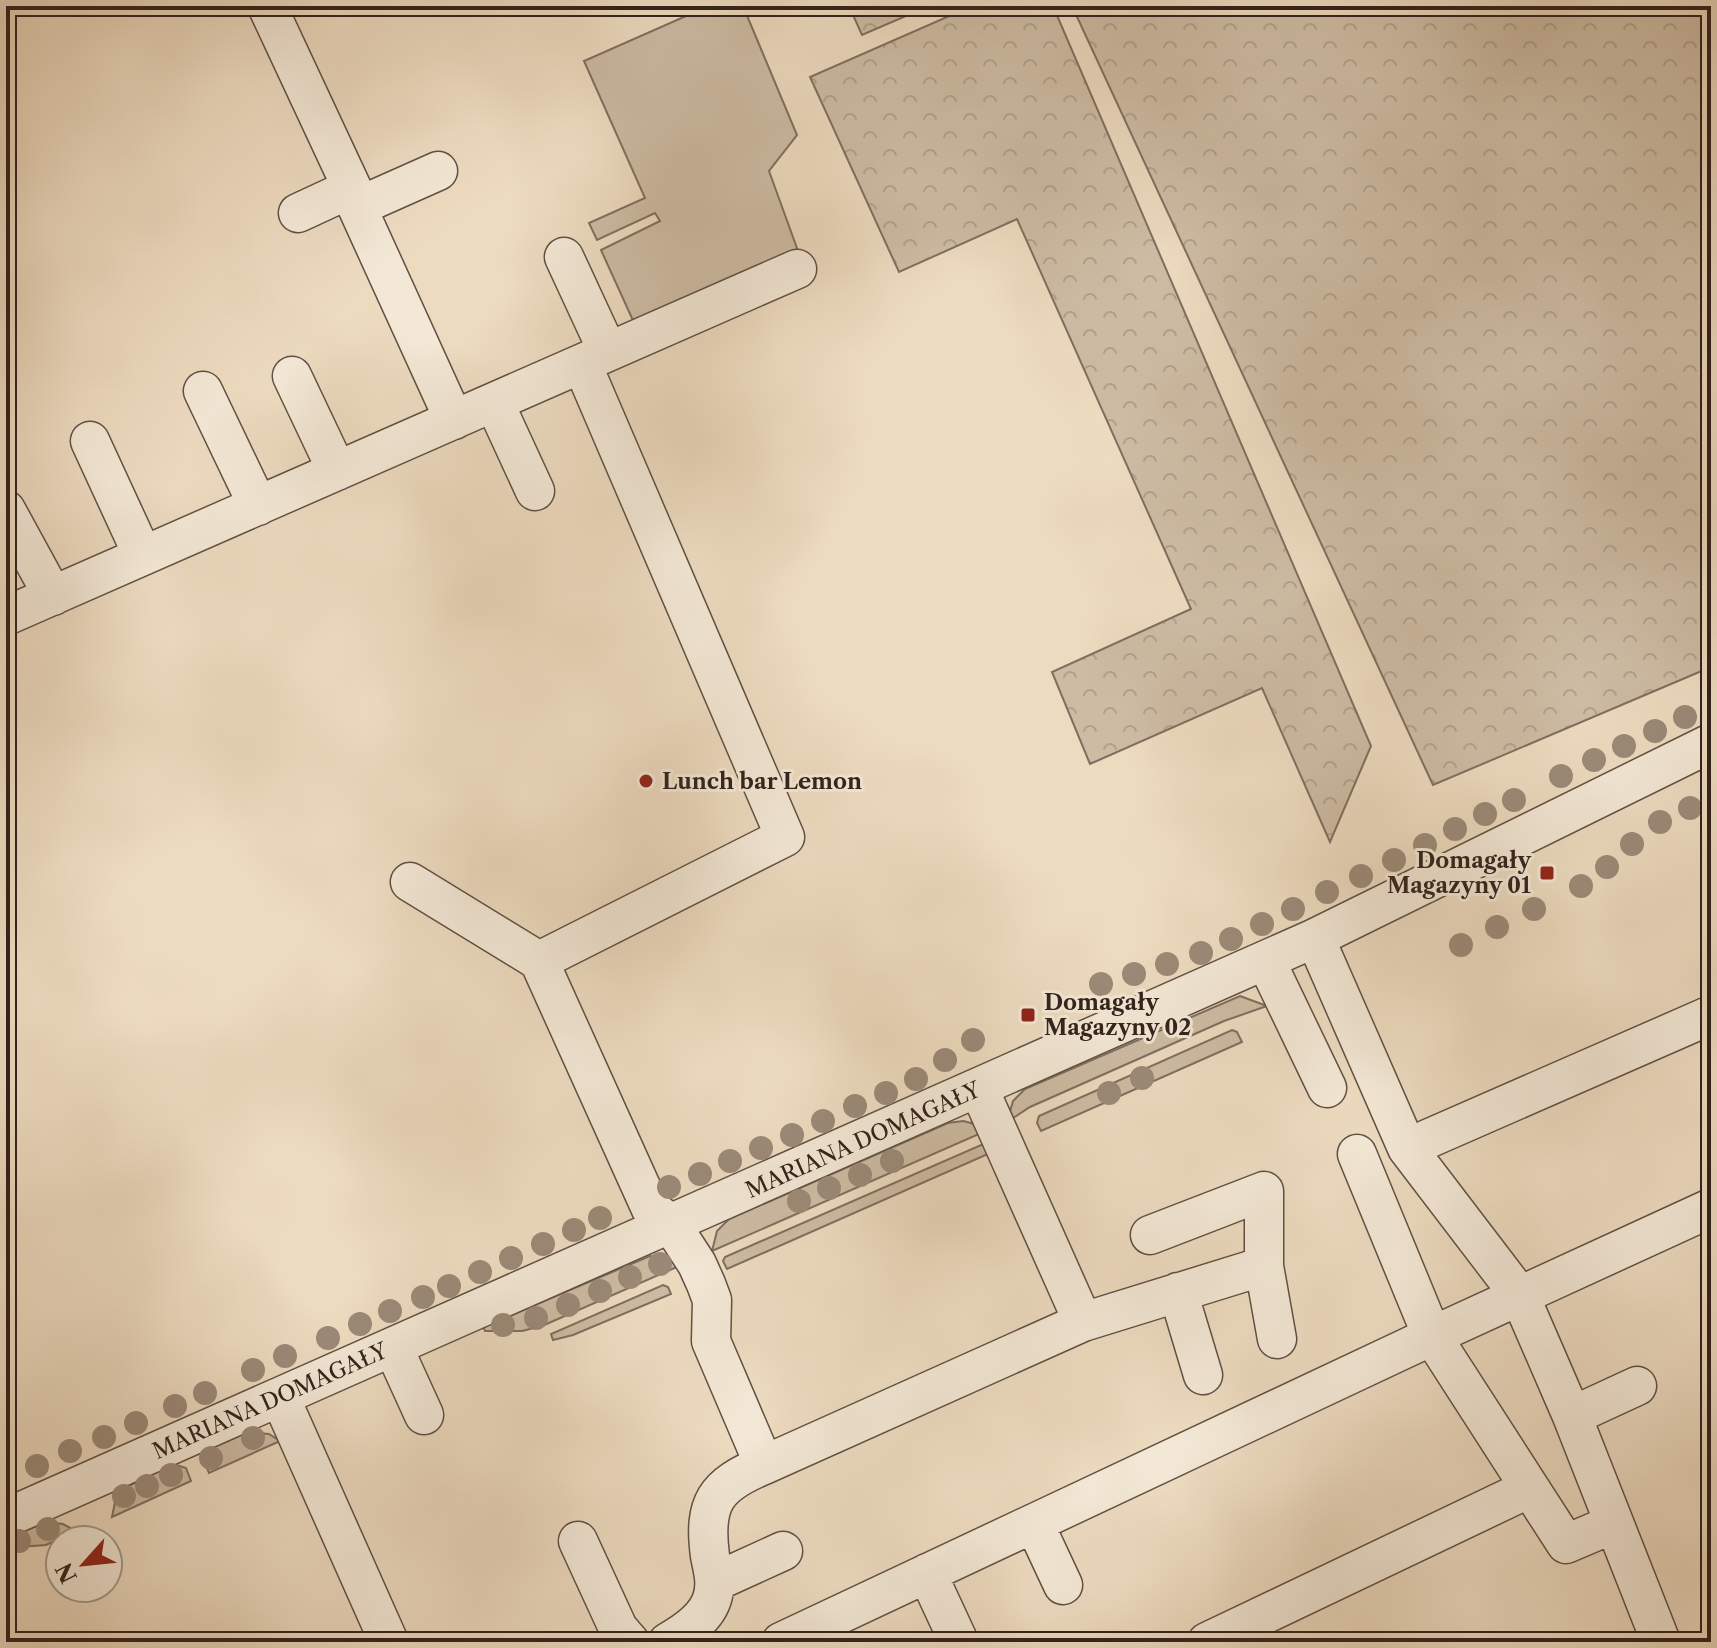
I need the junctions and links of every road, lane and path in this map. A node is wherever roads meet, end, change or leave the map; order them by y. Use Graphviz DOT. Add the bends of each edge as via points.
graph roads {
  1 [pos="267,6"];
  2 [pos="438,171"];
  3 [pos="355,198"];
  4 [pos="298,213"];
  5 [pos="564,257"];
  6 [pos="797,269"];
  7 [pos="595,358"];
  8 [pos="292,376"];
  9 [pos="203,391"];
  10 [pos="494,402"];
  11 [pos="454,420"];
  12 [pos="90,441"];
  13 [pos="337,471"];
  14 [pos="535,491"];
  15 [pos="258,506"];
  16 [pos="6,510"];
  17 [pos="143,556"];
  18 [pos="53,596"];
  19 [pos="6,616"];
  20 [pos="1711,743"];
  21 [pos="410,882"];
  22 [pos="1315,938"];
  23 [pos="539,961"];
  24 [pos="1266,961"];
  25 [pos="1711,1015"];
  26 [pos="1327,1088"];
  27 [pos="979,1089"];
  28 [pos="1407,1148"];
  29 [pos="1357,1154"];
  30 [pos="1711,1208"];
  31 [pos="671,1224"];
  32 [pos="1150,1235"];
  33 [pos="1264,1266"];
  34 [pos="1178,1292"];
  35 [pos="1520,1296"];
  36 [pos="1083,1322"];
  37 [pos="1432,1336"];
  38 [pos="1277,1339"];
  39 [pos="393,1347"];
  40 [pos="1203,1375"];
  41 [pos="1637,1386"];
  42 [pos="280,1397"];
  43 [pos="424,1415"];
  44 [pos="1572,1416"];
  45 [pos="764,1465"];
  46 [pos="1530,1488"];
  47 [pos="6,1518"];
  48 [pos="1034,1523"];
  49 [pos="1613,1524"];
  50 [pos="578,1541"];
  51 [pos="783,1551"];
  52 [pos="927,1573"];
  53 [pos="715,1582"];
  54 [pos="1063,1585"];
  55 [pos="389,1642"];
  56 [pos="630,1642"];
  57 [pos="668,1642"];
  58 [pos="781,1642"];
  59 [pos="959,1642"];
  60 [pos="1207,1642"];
  61 [pos="1661,1642"];
  1 -- 3 [label="street"];
  2 -- 3 [label="street"];
  3 -- 4 [label="street"];
  3 -- 11 [label="street"];
  5 -- 7 [label="street"];
  6 -- 7 [label="street"];
  7 -- 10 [label="street"];
  7 -- 23 [label="street" via="785,837"];
  8 -- 13 [label="street"];
  9 -- 15 [label="street"];
  10 -- 11 [label="street"];
  10 -- 14 [label="street"];
  11 -- 13 [label="street"];
  12 -- 17 [label="street"];
  13 -- 15 [label="street"];
  15 -- 17 [label="street"];
  16 -- 18 [label="street"];
  17 -- 18 [label="street"];
  18 -- 19 [label="street"];
  20 -- 22 [label="street, MARIANA DOMAGAŁY"];
  21 -- 23 [label="street"];
  22 -- 24 [label="street, MARIANA DOMAGAŁY"];
  22 -- 28 [label="street"];
  23 -- 31 [label="street" via="651,1209"];
  24 -- 26 [label="street"];
  24 -- 27 [label="street, MARIANA DOMAGAŁY"];
  25 -- 28 [label="street"];
  27 -- 31 [label="street, MARIANA DOMAGAŁY"];
  27 -- 36 [label="street"];
  28 -- 35 [label="street"];
  29 -- 37 [label="street"];
  30 -- 35 [label="street"];
  31 -- 39 [label="street, MARIANA DOMAGAŁY"];
  31 -- 45 [label="street" via="712,1300 711,1341"];
  32 -- 33 [label="street" via="1264,1191"];
  33 -- 34 [label="street"];
  33 -- 38 [label="street"];
  34 -- 36 [label="street"];
  34 -- 40 [label="street"];
  35 -- 37 [label="street"];
  35 -- 44 [label="street"];
  36 -- 45 [label="street"];
  37 -- 46 [label="street"];
  37 -- 48 [label="street"];
  39 -- 42 [label="street, MARIANA DOMAGAŁY"];
  39 -- 43 [label="street"];
  41 -- 44 [label="street"];
  42 -- 47 [label="street, MARIANA DOMAGAŁY"];
  42 -- 55 [label="street"];
  44 -- 49 [label="street"];
  45 -- 53 [label="street" via="741,1474 709,1509"];
  46 -- 49 [label="street" via="1566,1544"];
  46 -- 60 [label="street"];
  48 -- 52 [label="street"];
  48 -- 54 [label="street"];
  49 -- 61 [label="street"];
  50 -- 56 [label="street" via="618,1628"];
  51 -- 53 [label="street"];
  52 -- 58 [label="street"];
  52 -- 59 [label="street"];
  53 -- 57 [label="street" via="711,1602 698,1621"];
}
